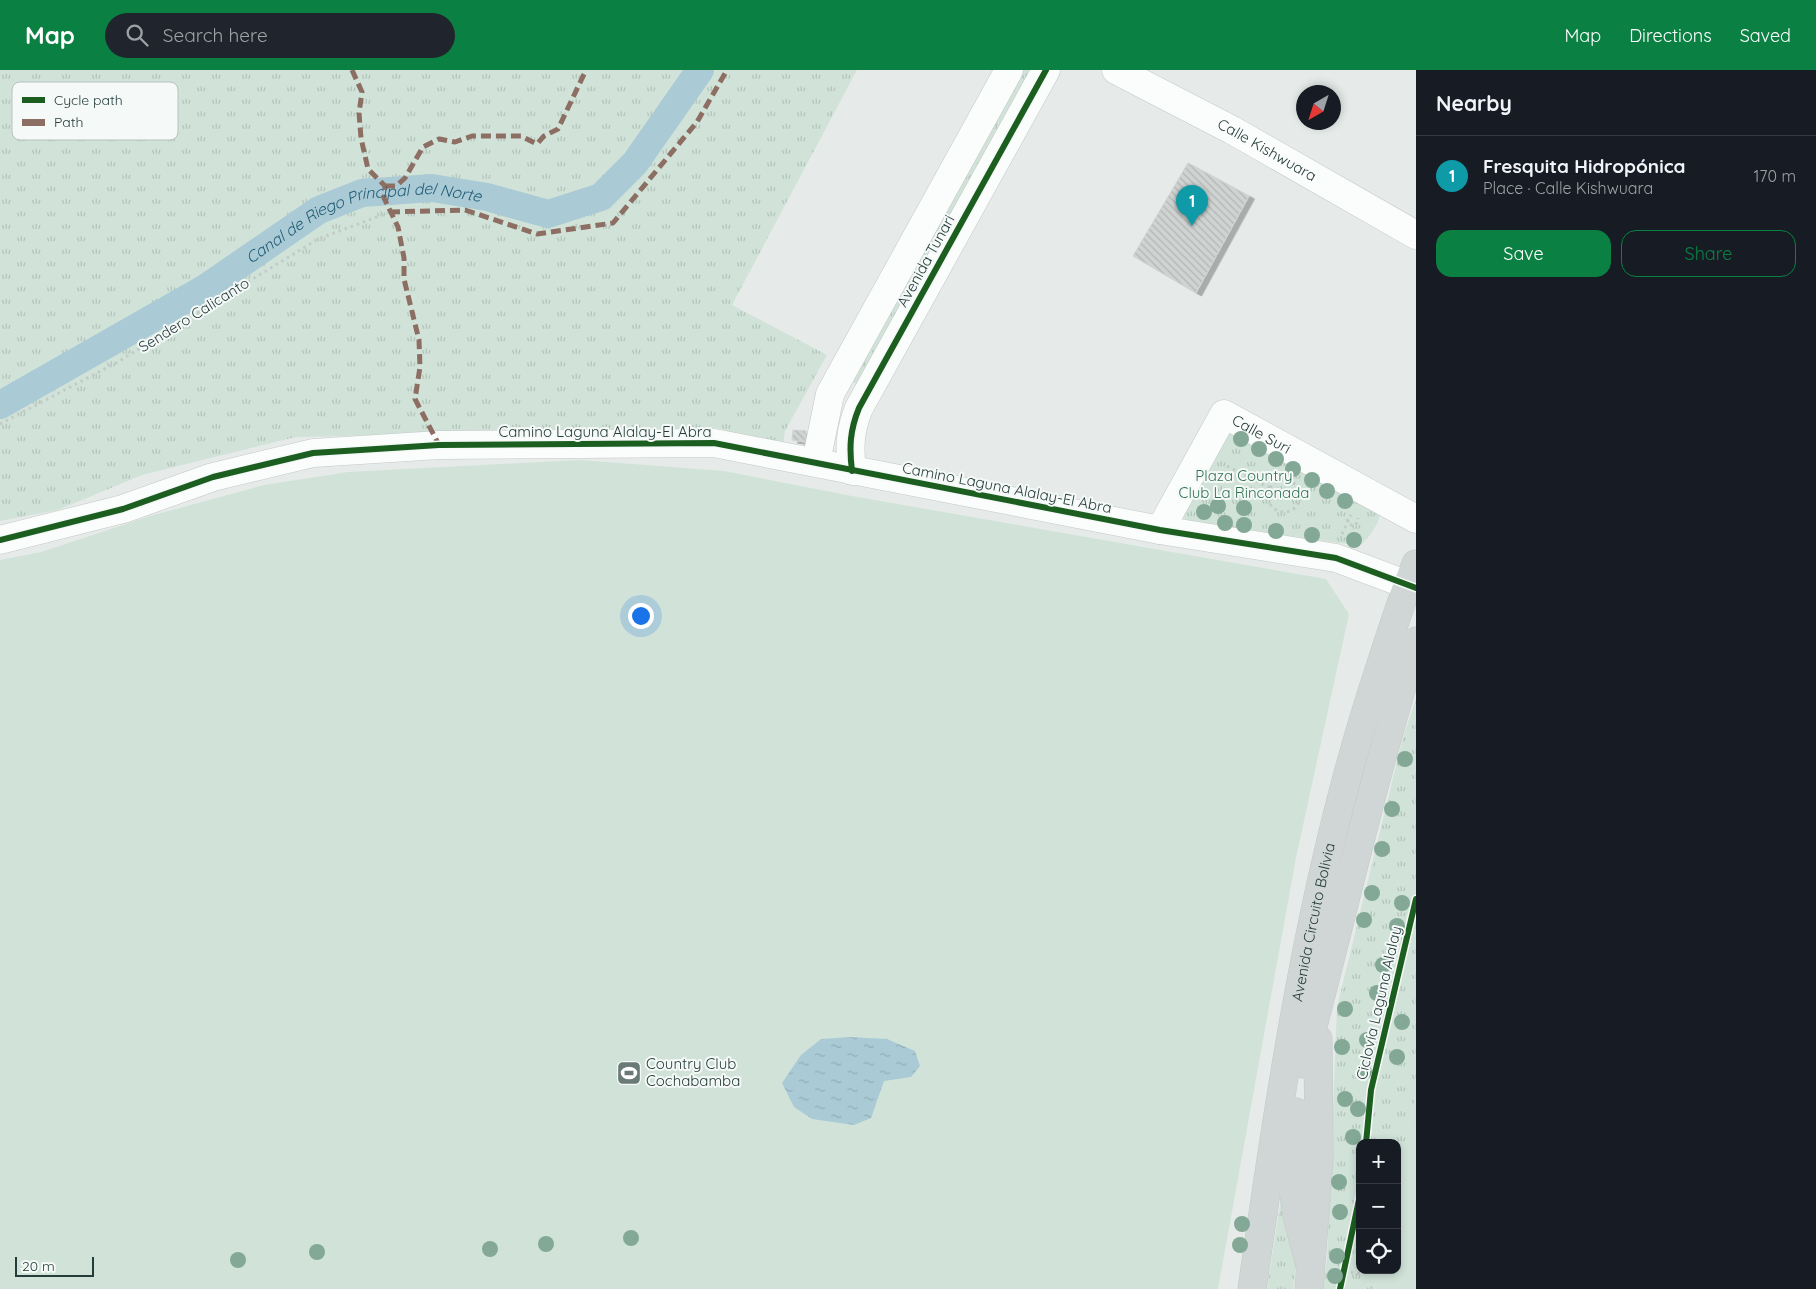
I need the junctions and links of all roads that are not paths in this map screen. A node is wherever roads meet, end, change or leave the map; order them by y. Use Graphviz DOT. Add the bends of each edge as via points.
graph roads {
  1 [pos="1009,70"];
  2 [pos="1046,70"];
  3 [pos="1116,70"];
  4 [pos="1416,235"];
  5 [pos="816,462"];
  6 [pos="852,471"];
  7 [pos="1416,520"];
  8 [pos="1160,530"];
  9 [pos="0,540"];
  10 [pos="1413,579"];
  11 [pos="1416,641"];
  12 [pos="1310,1277"];
  13 [pos="1252,1289"];
  1 -- 5 [label="street, Avenida Tunari" via="830,394"];
  2 -- 6 [label="street, Avenida Tunari" via="859,408 851,428"];
  3 -- 4 [label="street, Calle Kishwuara" via="1232,130"];
  5 -- 6 [label="street, Camino Laguna Alalay-El Abra"];
  5 -- 9 [label="street, Camino Laguna Alalay-El Abra" via="714,443 439,445 312,453 213,476 124,510"];
  6 -- 8 [label="street, Camino Laguna Alalay-El Abra"];
  7 -- 8 [label="street, Calle Suri" via="1224,414"];
  8 -- 10 [label="street, Camino Laguna Alalay-El Abra" via="1336,558"];
  10 -- 13 [label="main road, Avenida Circuito Bolivia" via="1350,765 1325,865 1274,1143"];
  11 -- 12 [label="main road, Avenida Circuito Bolivia" via="1367,812 1302,1071 1292,1143 1292,1175"];
}
